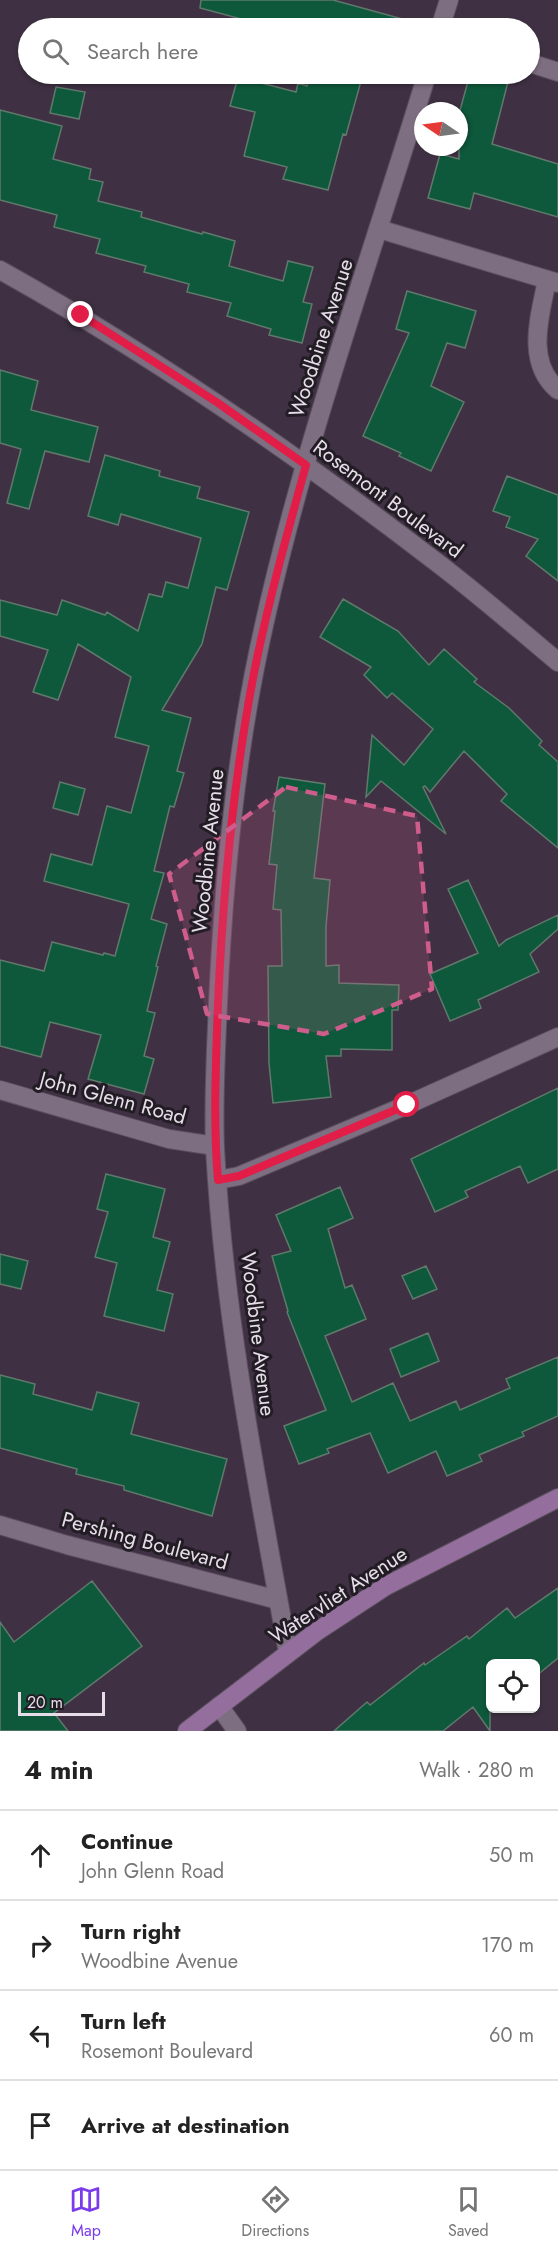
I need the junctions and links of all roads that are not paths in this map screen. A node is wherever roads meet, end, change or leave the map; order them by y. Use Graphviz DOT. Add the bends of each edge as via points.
graph roads {
  1 [pos="449,0"];
  2 [pos="443,18"];
  3 [pos="540,66"];
  4 [pos="558,72"];
  5 [pos="424,84"];
  6 [pos="379,229"];
  7 [pos="0,270"];
  8 [pos="553,282"];
  9 [pos="558,390"];
  10 [pos="306,465"];
  11 [pos="558,662"];
  12 [pos="558,1037"];
  13 [pos="0,1090"];
  14 [pos="215,1146"];
  15 [pos="218,1180"];
  16 [pos="558,1498"];
  17 [pos="0,1525"];
  18 [pos="278,1600"];
  19 [pos="288,1653"];
  20 [pos="219,1706"];
  21 [pos="187,1731"];
  22 [pos="237,1731"];
  1 -- 2 [label="street"];
  3 -- 4 [label="street"];
  5 -- 6 [label="street, Woodbine Avenue"];
  6 -- 8 [label="street"];
  6 -- 10 [label="street, Woodbine Avenue"];
  7 -- 10 [label="street, Rosemont Boulevard" via="81,315"];
  8 -- 9 [label="street" via="537,336 538,358"];
  10 -- 11 [label="street, Rosemont Boulevard" via="433,559"];
  10 -- 14 [label="street, Woodbine Avenue" via="254,673 235,788 222,913"];
  12 -- 15 [label="street" via="239,1176"];
  13 -- 14 [label="street, John Glenn Road" via="169,1140"];
  14 -- 15 [label="street, Woodbine Avenue"];
  15 -- 18 [label="street, Woodbine Avenue" via="241,1392"];
  16 -- 19 [label="street, Watervliet Avenue" via="386,1586"];
  17 -- 18 [label="street, Pershing Boulevard"];
  18 -- 19 [label="street, Woodbine Avenue"];
  19 -- 20 [label="street, Watervliet Avenue"];
  20 -- 21 [label="street, Watervliet Avenue"];
  20 -- 22 [label="street"];
}
